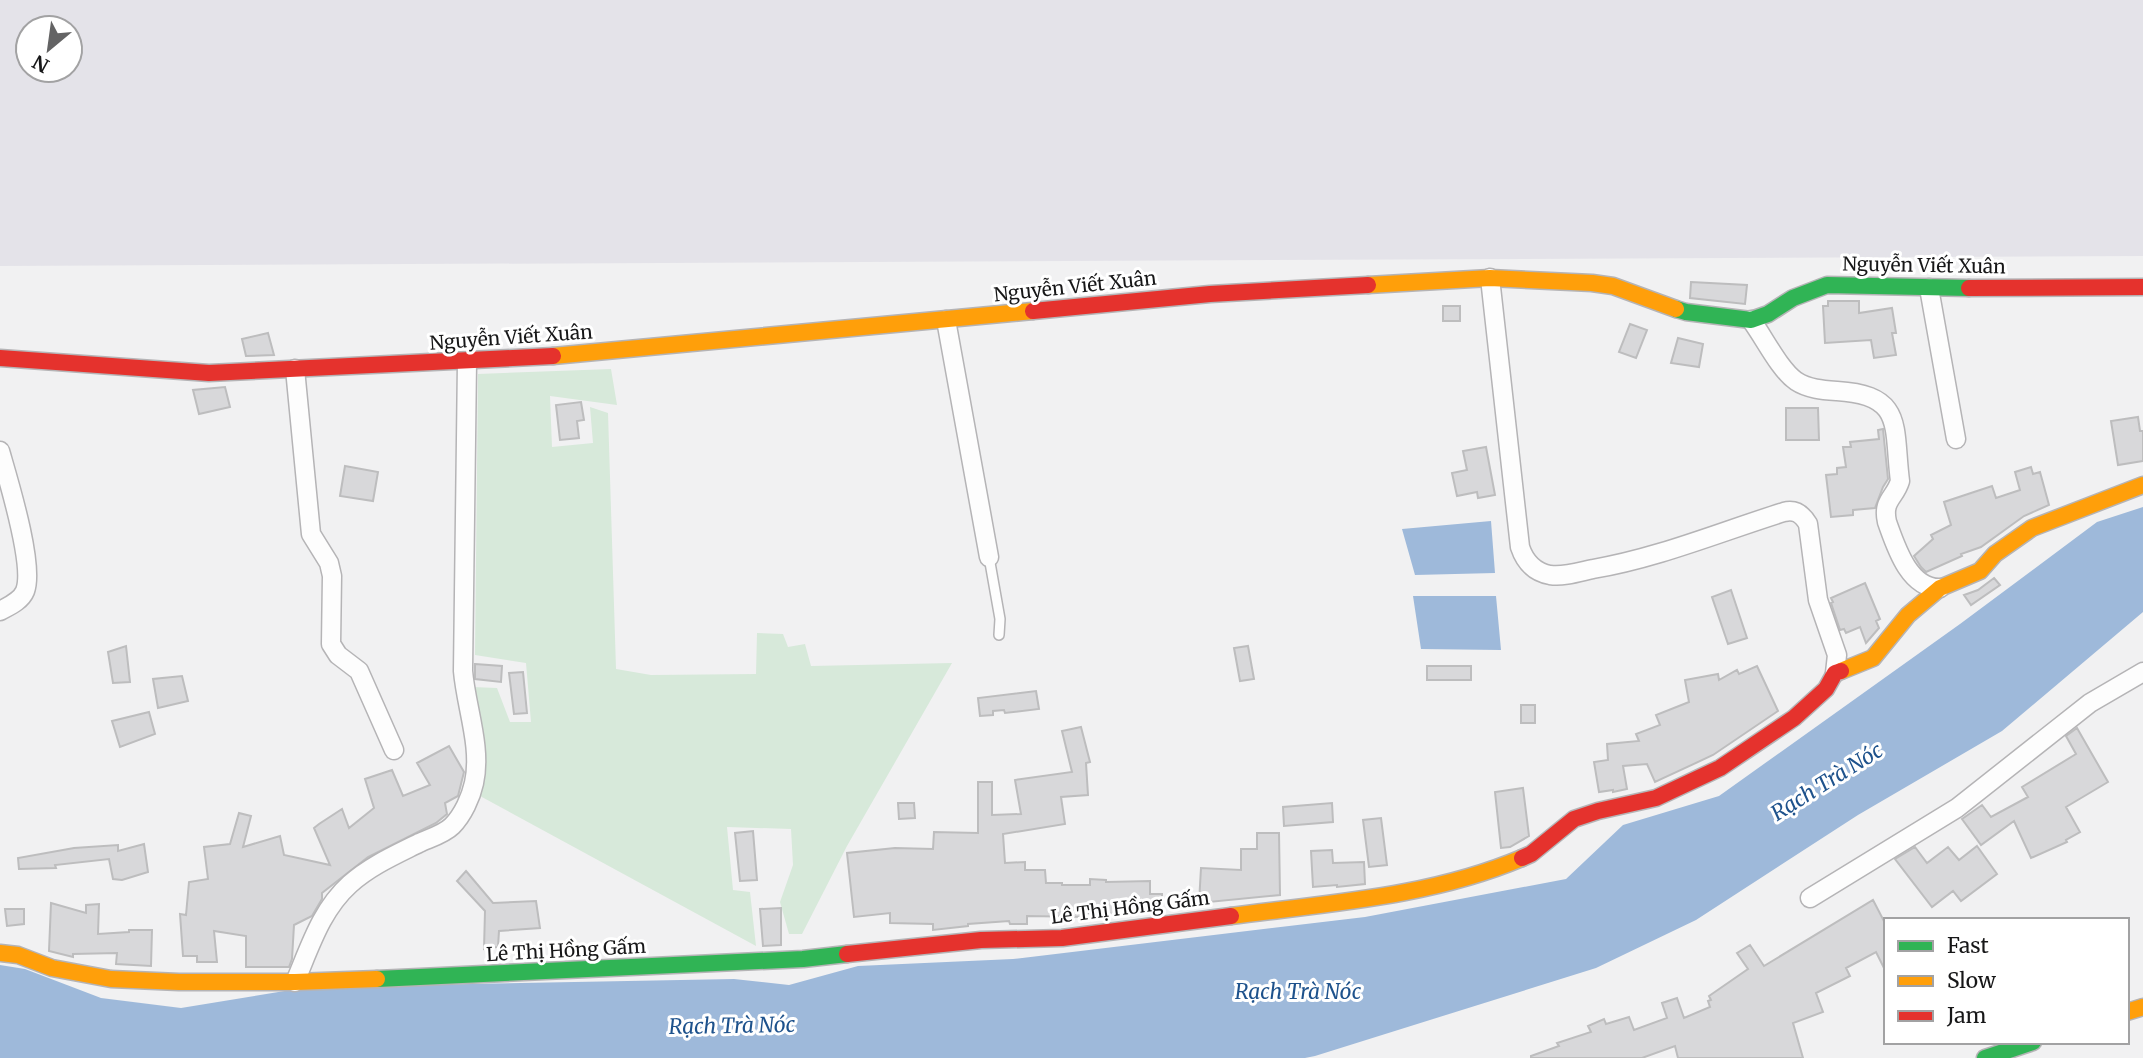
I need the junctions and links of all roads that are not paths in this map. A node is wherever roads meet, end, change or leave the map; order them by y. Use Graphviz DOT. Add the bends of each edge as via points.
graph roads {
  1 [pos="1490,278"];
  2 [pos="1929,288"];
  3 [pos="2143,288"];
  4 [pos="946,320"];
  5 [pos="1751,320"];
  6 [pos="0,358"];
  7 [pos="467,362"];
  8 [pos="295,369"];
  9 [pos="1956,439"];
  10 [pos="0,451"];
  11 [pos="2143,485"];
  12 [pos="989,557"];
  13 [pos="1941,588"];
  14 [pos="0,611"];
  15 [pos="999,635"];
  16 [pos="2143,672"];
  17 [pos="1835,674"];
  18 [pos="394,750"];
  19 [pos="1810,898"];
  20 [pos="0,953"];
  21 [pos="295,982"];
  22 [pos="2028,1044"];
  23 [pos="1985,1058"];
  1 -- 4 [label="street, Nguyễn Viết Xuân" via="1210,294"];
  1 -- 5 [label="street, Nguyễn Viết Xuân" via="1613,286 1686,312"];
  1 -- 17 [label="street" via="1525,560 1533,568 1562,575 1618,565 1794,511 1808,524 1818,600 1837,654"];
  2 -- 3 [label="street, Nguyễn Viết Xuân"];
  2 -- 5 [label="street, Nguyễn Viết Xuân" via="1827,285"];
  2 -- 9 [label="street"];
  4 -- 7 [label="street, Nguyễn Viết Xuân"];
  4 -- 12 [label="street"];
  5 -- 13 [label="street" via="1795,380 1811,388 1865,393 1888,408 1900,481 1888,498 1887,522 1920,584"];
  6 -- 8 [label="street, Nguyễn Viết Xuân" via="209,373"];
  7 -- 8 [label="street, Nguyễn Viết Xuân"];
  7 -- 21 [label="street" via="463,671 475,754 474,784 453,825 366,871 348,886 318,926"];
  8 -- 18 [label="street" via="311,534 332,576 331,644 359,671"];
  10 -- 14 [label="street" via="20,528 27,580 24,593"];
  11 -- 13 [label="street, Lê Thị Hồng Gấm" via="2032,528 1970,577"];
  12 -- 15 [label="lane"];
  13 -- 17 [label="street, Lê Thị Hồng Gấm" via="1908,615 1872,658"];
  16 -- 19 [label="street" via="2090,703 1957,807"];
  17 -- 21 [label="street, Lê Thị Hồng Gấm" via="1826,689 1794,718 1720,768 1656,798 1574,819 1531,854 1494,870 1409,892 1062,938 981,940 803,959"];
  20 -- 21 [label="street, Lê Thị Hồng Gấm" via="111,979"];
  22 -- 23 [label="street"];
}
